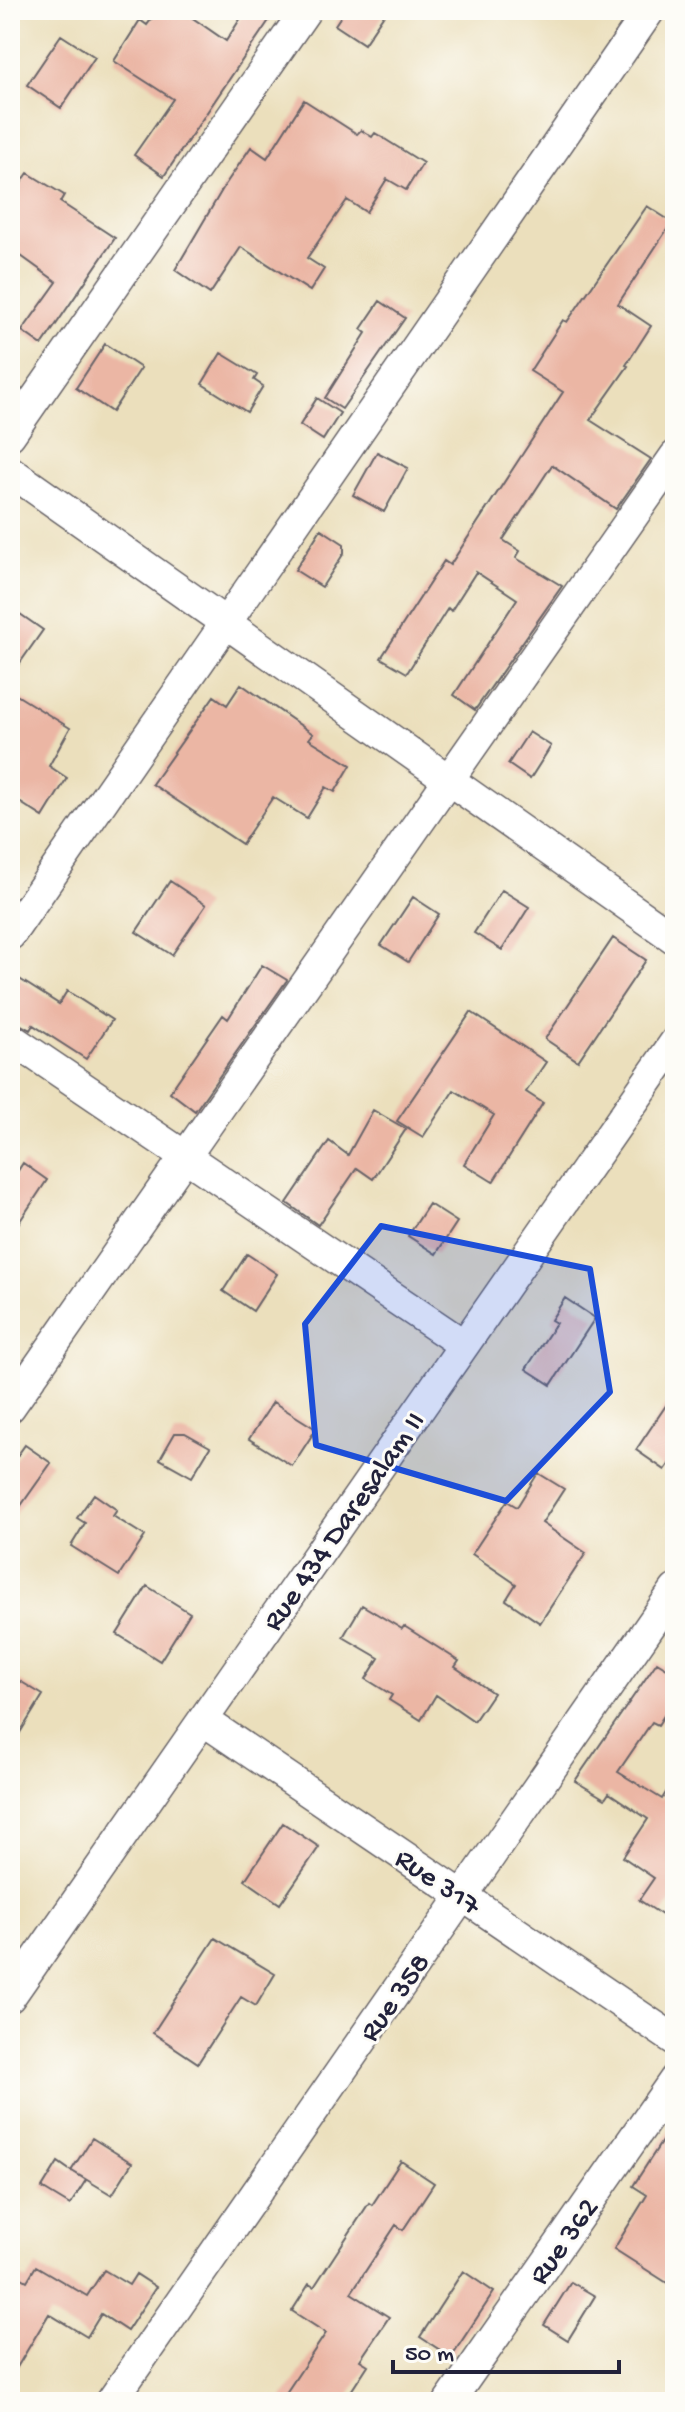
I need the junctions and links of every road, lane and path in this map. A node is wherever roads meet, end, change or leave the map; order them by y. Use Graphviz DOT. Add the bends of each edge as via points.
graph roads {
  1 [pos="306,10"];
  2 [pos="650,10"];
  3 [pos="10,435"];
  4 [pos="675,456"];
  5 [pos="10,471"];
  6 [pos="226,623"];
  7 [pos="449,780"];
  8 [pos="10,935"];
  9 [pos="675,939"];
  10 [pos="10,1038"];
  11 [pos="675,1042"];
  12 [pos="185,1156"];
  13 [pos="464,1345"];
  14 [pos="10,1407"];
  15 [pos="675,1590"];
  16 [pos="203,1720"];
  17 [pos="463,1896"];
  18 [pos="10,1997"];
  19 [pos="675,2040"];
  20 [pos="675,2079"];
  21 [pos="111,2402"];
  22 [pos="449,2402"];
  1 -- 3 [label="street"];
  2 -- 6 [label="street"];
  4 -- 7 [label="street"];
  5 -- 6 [label="street"];
  6 -- 7 [label="street"];
  6 -- 8 [label="street"];
  7 -- 9 [label="street"];
  7 -- 12 [label="street"];
  10 -- 12 [label="street"];
  11 -- 13 [label="street, Rue 434 Daresalam II"];
  12 -- 13 [label="street"];
  12 -- 14 [label="street"];
  13 -- 16 [label="street, Rue 434 Daresalam II"];
  15 -- 17 [label="street, Rue 358"];
  16 -- 17 [label="street, Rue 317"];
  16 -- 18 [label="street, Rue 434 Daresalam II"];
  17 -- 19 [label="street, Rue 317"];
  17 -- 21 [label="street, Rue 358"];
  20 -- 22 [label="street, Rue 362"];
}
